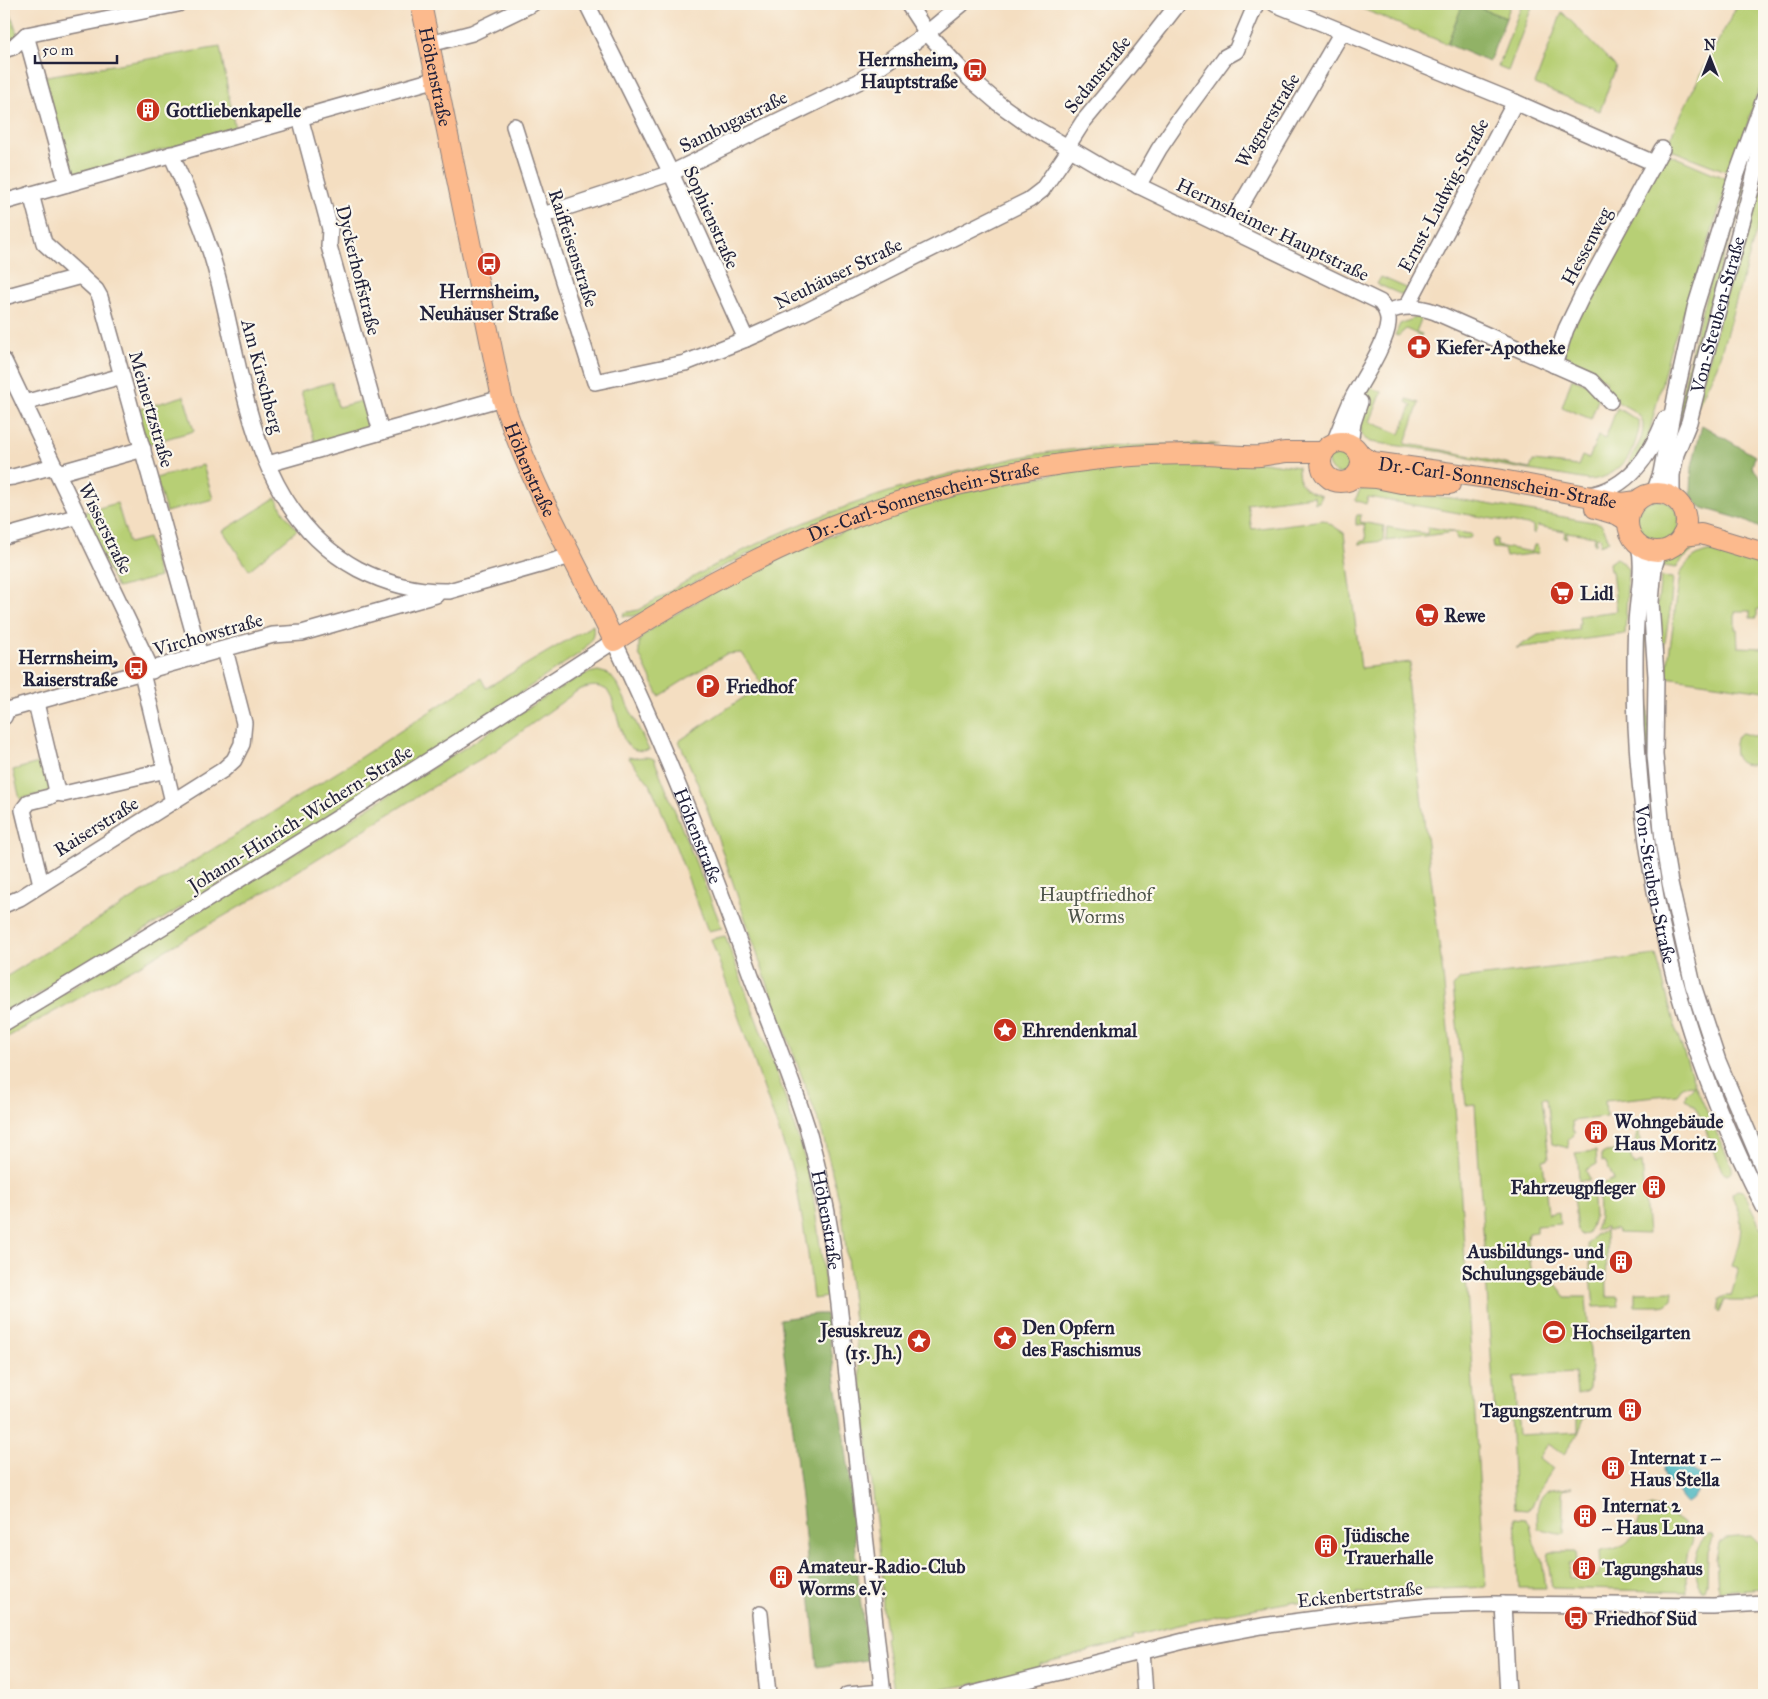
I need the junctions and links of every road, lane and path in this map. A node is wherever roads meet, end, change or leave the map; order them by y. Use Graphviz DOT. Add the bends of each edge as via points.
graph roads {
  1 [pos="109,4"];
  2 [pos="421,4"];
  3 [pos="532,4"];
  4 [pos="587,4"];
  5 [pos="908,4"];
  6 [pos="962,4"];
  7 [pos="1178,4"];
  8 [pos="1256,4"];
  9 [pos="1275,4"];
  10 [pos="169,5"];
  11 [pos="124,15"];
  12 [pos="1342,32"];
  13 [pos="927,33"];
  14 [pos="26,35"];
  15 [pos="430,44"];
  16 [pos="4,50"];
  17 [pos="436,78"];
  18 [pos="1764,99"];
  19 [pos="1515,102"];
  20 [pos="300,117"];
  21 [pos="514,126"];
  22 [pos="1764,132"];
  23 [pos="1069,148"];
  24 [pos="1662,149"];
  25 [pos="171,154"];
  26 [pos="1654,162"];
  27 [pos="670,173"];
  28 [pos="67,184"];
  29 [pos="1138,186"];
  30 [pos="31,194"];
  31 [pos="4,202"];
  32 [pos="543,215"];
  33 [pos="1227,229"];
  34 [pos="81,276"];
  35 [pos="4,297"];
  36 [pos="1407,306"];
  37 [pos="1387,312"];
  38 [pos="746,339"];
  39 [pos="4,361"];
  40 [pos="1554,365"];
  41 [pos="122,376"];
  42 [pos="595,382"];
  43 [pos="1676,394"];
  44 [pos="502,398"];
  45 [pos="1610,401"];
  46 [pos="24,403"];
  47 [pos="381,432"];
  48 [pos="143,449"];
  49 [pos="1338,452"];
  50 [pos="268,464"];
  51 [pos="56,469"];
  52 [pos="1354,477"];
  53 [pos="4,478"];
  54 [pos="1588,495"];
  55 [pos="1654,497"];
  56 [pos="79,516"];
  57 [pos="1628,521"];
  58 [pos="1684,526"];
  59 [pos="4,537"];
  60 [pos="1764,543"];
  61 [pos="1639,545"];
  62 [pos="1659,551"];
  63 [pos="1764,554"];
  64 [pos="571,556"];
  65 [pos="449,591"];
  66 [pos="614,642"];
  67 [pos="225,650"];
  68 [pos="200,656"];
  69 [pos="147,672"];
  70 [pos="36,703"];
  71 [pos="5,708"];
  72 [pos="166,770"];
  73 [pos="56,793"];
  74 [pos="173,802"];
  75 [pos="41,884"];
  76 [pos="4,905"];
  77 [pos="4,1022"];
  78 [pos="1764,1171"];
  79 [pos="1750,1179"];
  80 [pos="1764,1208"];
  81 [pos="1764,1603"];
  82 [pos="1503,1604"];
  83 [pos="760,1614"];
  84 [pos="1142,1651"];
  85 [pos="883,1694"];
  86 [pos="768,1695"];
  87 [pos="847,1695"];
  88 [pos="968,1695"];
  89 [pos="1145,1695"];
  90 [pos="1508,1695"];
  1 -- 11 [label="street"];
  2 -- 15 [label="main road, Höhenstraße"];
  3 -- 15 [label="street" via="472,33"];
  4 -- 27 [label="street, Sophienstraße"];
  5 -- 13 [label="street, Herrnsheimer Hauptstraße"];
  6 -- 13 [label="street, Sambugastraße"];
  7 -- 23 [label="street, Sedanstraße" via="1083,122"];
  8 -- 29 [label="street" via="1236,51 1225,57 1159,149"];
  9 -- 12 [label="street, Ernst-Ludwig-Straße"];
  10 -- 11 [label="street"];
  11 -- 14 [label="street"];
  12 -- 19 [label="street, Ernst-Ludwig-Straße"];
  12 -- 33 [label="street, Wagnerstraße"];
  13 -- 23 [label="street, Herrnsheimer Hauptstraße" via="991,97 1023,121"];
  13 -- 27 [label="street, Sambugastraße" via="858,82"];
  14 -- 16 [label="street" via="13,48"];
  14 -- 28 [label="street"];
  15 -- 17 [label="main road, Höhenstraße"];
  17 -- 20 [label="street"];
  17 -- 44 [label="main road, Höhenstraße"];
  18 -- 43 [label="street, Von-Steuben-Straße" via="1700,291"];
  19 -- 26 [label="street, Ernst-Ludwig-Straße"];
  19 -- 36 [label="street, Ernst-Ludwig-Straße"];
  20 -- 25 [label="street"];
  20 -- 47 [label="street, Dyckerhoffstraße" via="330,229 330,246"];
  21 -- 32 [label="street, Raiffeisenstraße"];
  22 -- 55 [label="street, Von-Steuben-Straße" via="1689,422 1672,474"];
  23 -- 29 [label="street, Herrnsheimer Hauptstraße"];
  23 -- 38 [label="street, Neuhäuser Straße" via="1042,190 1029,200"];
  24 -- 26 [label="street, Hessenweg"];
  25 -- 28 [label="street"];
  25 -- 50 [label="street, Am Kirschberg" via="215,266 244,398"];
  26 -- 40 [label="street, Hessenweg" via="1582,296"];
  27 -- 32 [label="street, Sambugastraße"];
  27 -- 38 [label="street, Sophienstraße"];
  28 -- 30 [label="street"];
  29 -- 33 [label="street, Herrnsheimer Hauptstraße"];
  30 -- 31 [label="street"];
  30 -- 34 [label="street, Meinertzstraße" via="44,243"];
  32 -- 42 [label="street, Raiffeisenstraße"];
  33 -- 37 [label="street, Herrnsheimer Hauptstraße" via="1380,302"];
  34 -- 35 [label="street"];
  34 -- 41 [label="street, Meinertzstraße" via="100,297"];
  36 -- 37 [label="street"];
  36 -- 40 [label="street" via="1435,312"];
  37 -- 49 [label="street" via="1386,332 1367,374 1353,423"];
  38 -- 42 [label="street, Neuhäuser Straße" via="685,363"];
  39 -- 46 [label="street, Wisserstraße"];
  40 -- 45 [label="street" via="1591,381"];
  41 -- 46 [label="street"];
  41 -- 48 [label="street, Meinertzstraße"];
  43 -- 54 [label="street, Von-Steuben-Straße" via="1660,431 1629,476 1612,488"];
  43 -- 55 [label="street, Von-Steuben-Straße"];
  44 -- 47 [label="street"];
  44 -- 64 [label="main road, Höhenstraße" via="528,470"];
  46 -- 51 [label="street, Wisserstraße"];
  47 -- 50 [label="street"];
  48 -- 51 [label="street"];
  48 -- 68 [label="street, Meinertzstraße"];
  49 -- 52 [label="main road" via="1361,463"];
  49 -- 52 [label="main road, Dr.-Carl-Sonnenschein-Straße" via="1325,474 1339,482"];
  49 -- 54 [label="main road, Dr.-Carl-Sonnenschein-Straße" via="1373,462"];
  49 -- 66 [label="main road, Dr.-Carl-Sonnenschein-Straße" via="1120,457 1038,467 933,490 840,521 776,549 696,591"];
  50 -- 65 [label="street, Am Kirschberg" via="295,514 334,554 389,583 421,590"];
  51 -- 53 [label="street"];
  51 -- 56 [label="street, Wisserstraße"];
  52 -- 57 [label="main road, Dr.-Carl-Sonnenschein-Straße" via="1460,485 1568,503 1608,512"];
  54 -- 55 [label="main road, Dr.-Carl-Sonnenschein-Straße" via="1624,503"];
  55 -- 57 [label="main road, Von-Steuben-Straße" via="1630,511"];
  55 -- 58 [label="main road" via="1681,505"];
  56 -- 59 [label="street"];
  56 -- 69 [label="street, Wisserstraße"];
  57 -- 61 [label="main road, Von-Steuben-Straße" via="1631,536"];
  58 -- 60 [label="main road"];
  58 -- 62 [label="main road" via="1671,547"];
  58 -- 63 [label="main road"];
  61 -- 62 [label="main road"];
  61 -- 79 [label="street, Von-Steuben-Straße" via="1635,696 1643,816 1653,886 1666,949 1692,1039 1719,1111"];
  62 -- 78 [label="street, Von-Steuben-Straße" via="1651,602 1656,676 1655,755 1670,883 1693,985 1718,1061"];
  64 -- 65 [label="street, Am Kirschberg"];
  64 -- 66 [label="main road, Höhenstraße"];
  65 -- 67 [label="street, Virchowstraße" via="302,633 272,635"];
  66 -- 77 [label="street, Johann-Hinrich-Wichern-Straße" via="202,904"];
  66 -- 85 [label="street, Höhenstraße" via="670,765 720,890 793,1087 818,1168 832,1242"];
  67 -- 68 [label="street, Virchowstraße"];
  67 -- 74 [label="street, Raiserstraße" via="244,723 242,744 229,765"];
  68 -- 69 [label="street, Virchowstraße"];
  69 -- 70 [label="street, Virchowstraße"];
  69 -- 72 [label="street"];
  70 -- 71 [label="street, Virchowstraße"];
  70 -- 73 [label="street"];
  72 -- 73 [label="street, Raiserstraße" via="64,794"];
  72 -- 74 [label="street"];
  73 -- 75 [label="street, Raiserstraße" via="29,802 23,810"];
  74 -- 75 [label="street, Raiserstraße"];
  75 -- 76 [label="street, Raiserstraße"];
  78 -- 79 [label="street"];
  79 -- 80 [label="street, Von-Steuben-Straße"];
  81 -- 82 [label="street, Eckenbertstraße" via="1713,1606"];
  82 -- 84 [label="street, Eckenbertstraße" via="1399,1608 1297,1620 1214,1634"];
  82 -- 90 [label="street"];
  83 -- 86 [label="street"];
  84 -- 88 [label="street, Eckenbertstraße"];
  84 -- 89 [label="street"];
  85 -- 87 [label="street"];
}
